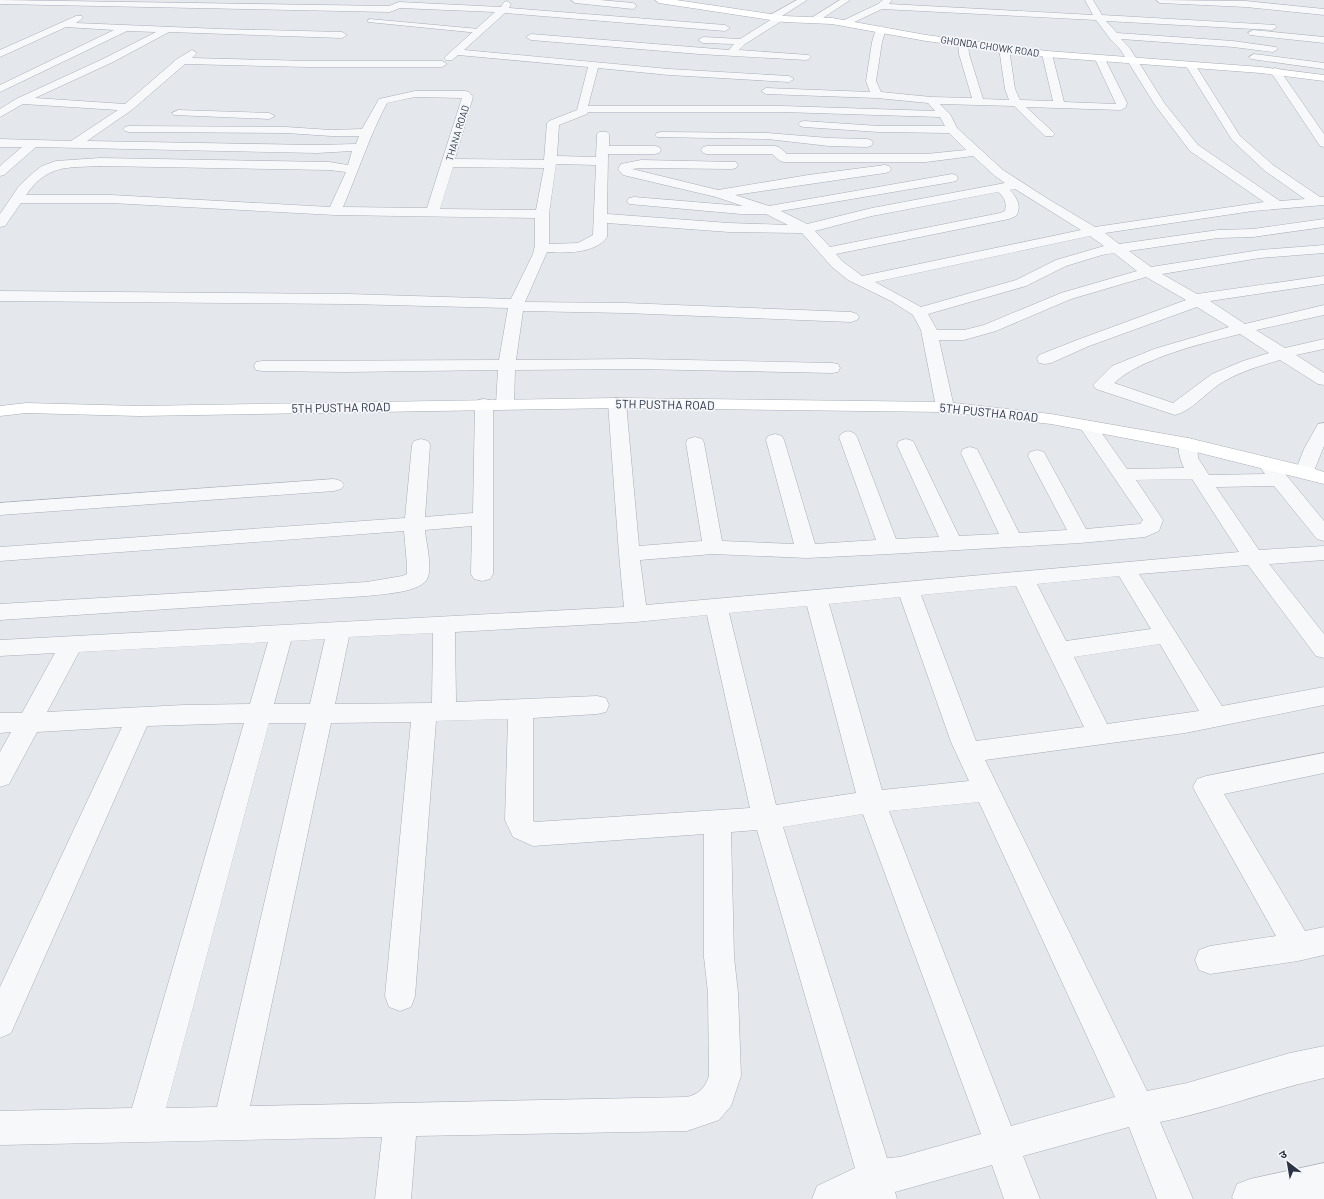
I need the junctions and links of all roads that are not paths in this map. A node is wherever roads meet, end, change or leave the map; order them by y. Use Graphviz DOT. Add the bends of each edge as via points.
graph roads {
  1 [pos="223,0"];
  2 [pos="365,0"];
  3 [pos="574,0"];
  4 [pos="659,0"];
  5 [pos="803,0"];
  6 [pos="846,0"];
  7 [pos="888,0"];
  8 [pos="932,0"];
  9 [pos="945,0"];
  10 [pos="1160,0"];
  11 [pos="0,1"];
  12 [pos="22,1"];
  13 [pos="675,1"];
  14 [pos="406,2"];
  15 [pos="448,2"];
  16 [pos="106,4"];
  17 [pos="505,5"];
  18 [pos="1036,5"];
  19 [pos="1088,5"];
  20 [pos="214,6"];
  21 [pos="881,6"];
  22 [pos="320,8"];
  23 [pos="353,8"];
  24 [pos="644,8"];
  25 [pos="1107,8"];
  26 [pos="5,11"];
  27 [pos="1324,12"];
  28 [pos="201,14"];
  29 [pos="945,14"];
  30 [pos="310,17"];
  31 [pos="434,18"];
  32 [pos="776,18"];
  33 [pos="1099,18"];
  34 [pos="459,20"];
  35 [pos="814,20"];
  36 [pos="1269,20"];
  37 [pos="188,21"];
  38 [pos="370,22"];
  39 [pos="490,22"];
  40 [pos="505,23"];
  41 [pos="845,23"];
  42 [pos="67,25"];
  43 [pos="302,26"];
  44 [pos="479,26"];
  45 [pos="125,28"];
  46 [pos="725,28"];
  47 [pos="881,29"];
  48 [pos="170,30"];
  49 [pos="544,30"];
  50 [pos="220,32"];
  51 [pos="757,33"];
  52 [pos="1111,33"];
  53 [pos="295,34"];
  54 [pos="342,35"];
  55 [pos="532,37"];
  56 [pos="696,39"];
  57 [pos="1324,40"];
  58 [pos="742,42"];
  59 [pos="284,43"];
  60 [pos="464,43"];
  61 [pos="963,43"];
  62 [pos="522,44"];
  63 [pos="487,45"];
  64 [pos="1124,47"];
  65 [pos="1004,48"];
  66 [pos="1140,48"];
  67 [pos="1286,50"];
  68 [pos="457,52"];
  69 [pos="273,53"];
  70 [pos="731,53"];
  71 [pos="0,54"];
  72 [pos="1047,54"];
  73 [pos="1244,56"];
  74 [pos="806,57"];
  75 [pos="1100,60"];
  76 [pos="181,61"];
  77 [pos="1133,62"];
  78 [pos="262,63"];
  79 [pos="442,64"];
  80 [pos="594,64"];
  81 [pos="1191,66"];
  82 [pos="1324,66"];
  83 [pos="1275,71"];
  84 [pos="1324,78"];
  85 [pos="802,79"];
  86 [pos="0,89"];
  87 [pos="766,91"];
  88 [pos="415,94"];
  89 [pos="877,94"];
  90 [pos="931,100"];
  91 [pos="0,101"];
  92 [pos="20,101"];
  93 [pos="979,102"];
  94 [pos="1017,103"];
  95 [pos="1059,105"];
  96 [pos="129,106"];
  97 [pos="582,109"];
  98 [pos="178,113"];
  99 [pos="0,114"];
  100 [pos="944,114"];
  101 [pos="278,116"];
  102 [pos="361,118"];
  103 [pos="374,118"];
  104 [pos="795,123"];
  105 [pos="129,129"];
  106 [pos="952,130"];
  107 [pos="367,132"];
  108 [pos="603,134"];
  109 [pos="1049,134"];
  110 [pos="661,135"];
  111 [pos="0,143"];
  112 [pos="879,143"];
  113 [pos="33,144"];
  114 [pos="943,144"];
  115 [pos="1324,144"];
  116 [pos="73,145"];
  117 [pos="359,147"];
  118 [pos="665,150"];
  119 [pos="696,150"];
  120 [pos="973,150"];
  121 [pos="602,156"];
  122 [pos="550,162"];
  123 [pos="448,163"];
  124 [pos="732,165"];
  125 [pos="353,169"];
  126 [pos="0,172"];
  127 [pos="952,178"];
  128 [pos="1017,185"];
  129 [pos="1000,187"];
  130 [pos="720,194"];
  131 [pos="16,199"];
  132 [pos="634,201"];
  133 [pos="1321,201"];
  134 [pos="1277,205"];
  135 [pos="768,210"];
  136 [pos="335,211"];
  137 [pos="433,211"];
  138 [pos="542,214"];
  139 [pos="600,218"];
  140 [pos="0,223"];
  141 [pos="1324,223"];
  142 [pos="806,229"];
  143 [pos="1093,231"];
  144 [pos="541,248"];
  145 [pos="1117,249"];
  146 [pos="1324,249"];
  147 [pos="827,252"];
  148 [pos="1148,272"];
  149 [pos="1324,280"];
  150 [pos="859,281"];
  151 [pos="0,296"];
  152 [pos="1196,300"];
  153 [pos="516,305"];
  154 [pos="1324,310"];
  155 [pos="919,312"];
  156 [pos="851,317"];
  157 [pos="1242,329"];
  158 [pos="931,335"];
  159 [pos="1324,344"];
  160 [pos="1284,355"];
  161 [pos="1045,359"];
  162 [pos="262,366"];
  163 [pos="507,366"];
  164 [pos="832,368"];
  165 [pos="1324,380"];
  166 [pos="617,403"];
  167 [pos="484,404"];
  168 [pos="505,404"];
  169 [pos="945,407"];
  170 [pos="0,411"];
  171 [pos="1088,426"];
  172 [pos="1324,428"];
  173 [pos="848,437"];
  174 [pos="775,440"];
  175 [pos="695,443"];
  176 [pos="1188,444"];
  177 [pos="421,445"];
  178 [pos="906,445"];
  179 [pos="970,453"];
  180 [pos="1037,456"];
  181 [pos="1266,463"];
  182 [pos="1305,472"];
  183 [pos="1122,475"];
  184 [pos="1200,477"];
  185 [pos="1324,478"];
  186 [pos="1280,480"];
  187 [pos="334,485"];
  188 [pos="0,509"];
  189 [pos="483,519"];
  190 [pos="414,524"];
  191 [pos="1324,534"];
  192 [pos="1080,536"];
  193 [pos="1012,540"];
  194 [pos="952,543"];
  195 [pos="713,547"];
  196 [pos="889,547"];
  197 [pos="807,551"];
  198 [pos="1324,553"];
  199 [pos="0,554"];
  200 [pos="629,554"];
  201 [pos="1253,557"];
  202 [pos="1125,568"];
  203 [pos="482,574"];
  204 [pos="1023,578"];
  205 [pos="908,589"];
  206 [pos="816,597"];
  207 [pos="716,606"];
  208 [pos="0,612"];
  209 [pos="636,614"];
  210 [pos="444,624"];
  211 [pos="339,629"];
  212 [pos="282,632"];
  213 [pos="1166,635"];
  214 [pos="72,644"];
  215 [pos="0,648"];
  216 [pos="1324,650"];
  217 [pos="1058,651"];
  218 [pos="1324,696"];
  219 [pos="596,705"];
  220 [pos="521,710"];
  221 [pos="320,712"];
  222 [pos="434,712"];
  223 [pos="260,713"];
  224 [pos="139,717"];
  225 [pos="1216,717"];
  226 [pos="0,723"];
  227 [pos="29,723"];
  228 [pos="1100,734"];
  229 [pos="970,752"];
  230 [pos="1324,763"];
  231 [pos="0,776"];
  232 [pos="987,790"];
  233 [pos="872,802"];
  234 [pos="767,818"];
  235 [pos="717,822"];
  236 [pos="1311,944"];
  237 [pos="1210,960"];
  238 [pos="400,996"];
  239 [pos="0,1022"];
  240 [pos="1324,1062"];
  241 [pos="1138,1109"];
  242 [pos="401,1121"];
  243 [pos="230,1123"];
  244 [pos="144,1125"];
  245 [pos="0,1128"];
  246 [pos="1002,1146"];
  247 [pos="1324,1181"];
  248 [pos="876,1188"];
  249 [pos="1250,1197"];
  250 [pos="393,1199"];
  251 [pos="830,1199"];
  252 [pos="1022,1199"];
  253 [pos="1175,1199"];
  1 -- 20 [label="street"];
  2 -- 23 [label="street"];
  3 -- 24 [label="street"];
  4 -- 13 [label="street, GHONDA CHOWK ROAD"];
  5 -- 32 [label="street"];
  6 -- 35 [label="street"];
  7 -- 21 [label="street"];
  8 -- 9 [label="street"];
  9 -- 18 [label="street"];
  9 -- 29 [label="street"];
  10 -- 36 [label="street"];
  11 -- 12 [label="street"];
  12 -- 16 [label="street"];
  12 -- 26 [label="street"];
  13 -- 32 [label="street, GHONDA CHOWK ROAD"];
  14 -- 17 [label="street"];
  14 -- 23 [label="street" via="390,9"];
  15 -- 17 [label="street"];
  16 -- 20 [label="street"];
  16 -- 42 [label="street"];
  17 -- 39 [label="street"];
  17 -- 46 [label="street"];
  17 -- 46 [label="street" via="685,17 708,21"];
  19 -- 25 [label="street"];
  19 -- 33 [label="street"];
  20 -- 22 [label="street"];
  20 -- 28 [label="street"];
  21 -- 29 [label="street"];
  21 -- 41 [label="street"];
  22 -- 23 [label="street"];
  22 -- 30 [label="street"];
  27 -- 36 [label="street"];
  29 -- 33 [label="street"];
  31 -- 34 [label="street"];
  32 -- 35 [label="street, GHONDA CHOWK ROAD"];
  32 -- 51 [label="street"];
  33 -- 36 [label="street"];
  33 -- 52 [label="street"];
  35 -- 41 [label="street, GHONDA CHOWK ROAD"];
  36 -- 52 [label="street" via="1230,31 1224,36"];
  36 -- 57 [label="street"];
  37 -- 48 [label="street"];
  38 -- 44 [label="lane"];
  39 -- 40 [label="street"];
  39 -- 44 [label="street"];
  41 -- 47 [label="street, GHONDA CHOWK ROAD"];
  42 -- 45 [label="street"];
  42 -- 71 [label="street"];
  43 -- 53 [label="street"];
  44 -- 60 [label="street"];
  45 -- 48 [label="street"];
  45 -- 86 [label="street"];
  46 -- 51 [label="street"];
  47 -- 61 [label="street, GHONDA CHOWK ROAD"];
  47 -- 89 [label="street" via="871,81"];
  48 -- 50 [label="street"];
  48 -- 92 [label="street"];
  49 -- 55 [label="street"];
  50 -- 53 [label="street"];
  50 -- 76 [label="street"];
  51 -- 58 [label="street"];
  52 -- 64 [label="street"];
  52 -- 67 [label="street"];
  53 -- 54 [label="street"];
  53 -- 59 [label="street"];
  55 -- 62 [label="street"];
  55 -- 70 [label="street"];
  56 -- 58 [label="street"];
  58 -- 70 [label="street"];
  60 -- 63 [label="street"];
  60 -- 68 [label="street"];
  61 -- 65 [label="street, GHONDA CHOWK ROAD"];
  61 -- 93 [label="street"];
  64 -- 66 [label="street"];
  64 -- 77 [label="street"];
  65 -- 72 [label="street, GHONDA CHOWK ROAD"];
  65 -- 94 [label="street" via="1010,90"];
  68 -- 79 [label="street"];
  68 -- 80 [label="street"];
  69 -- 78 [label="street"];
  70 -- 74 [label="street"];
  72 -- 75 [label="street, GHONDA CHOWK ROAD"];
  72 -- 95 [label="street"];
  73 -- 82 [label="street"];
  75 -- 77 [label="street, GHONDA CHOWK ROAD"];
  75 -- 95 [label="street" via="1122,105"];
  76 -- 78 [label="street"];
  76 -- 96 [label="street"];
  77 -- 81 [label="street, GHONDA CHOWK ROAD"];
  77 -- 134 [label="street" via="1160,105 1194,148"];
  78 -- 79 [label="street"];
  79 -- 88 [label="street"];
  80 -- 85 [label="street" via="669,72"];
  80 -- 97 [label="street"];
  81 -- 83 [label="street, GHONDA CHOWK ROAD"];
  81 -- 133 [label="street" via="1236,138 1268,168"];
  83 -- 84 [label="street, GHONDA CHOWK ROAD"];
  83 -- 115 [label="street"];
  87 -- 89 [label="street"];
  88 -- 103 [label="street" via="386,99"];
  88 -- 123 [label="street, THANA ROAD" via="460,93 468,97"];
  89 -- 90 [label="street"];
  90 -- 93 [label="street"];
  90 -- 100 [label="street"];
  91 -- 92 [label="street"];
  92 -- 96 [label="street"];
  92 -- 99 [label="street"];
  93 -- 94 [label="street"];
  94 -- 95 [label="street"];
  94 -- 109 [label="street"];
  96 -- 116 [label="street"];
  97 -- 100 [label="street" via="782,109"];
  97 -- 122 [label="street" via="582,114 553,123"];
  98 -- 101 [label="street"];
  100 -- 106 [label="street"];
  102 -- 103 [label="street"];
  103 -- 107 [label="street"];
  104 -- 106 [label="street"];
  105 -- 107 [label="street"];
  106 -- 120 [label="street"];
  107 -- 117 [label="street"];
  108 -- 121 [label="street"];
  110 -- 112 [label="street" via="767,136 829,142"];
  111 -- 113 [label="street"];
  113 -- 116 [label="street"];
  113 -- 126 [label="street"];
  114 -- 120 [label="street"];
  116 -- 117 [label="street" via="324,149"];
  117 -- 125 [label="street"];
  118 -- 121 [label="street"];
  119 -- 120 [label="street" via="775,150 784,158 926,158"];
  120 -- 128 [label="street"];
  120 -- 130 [label="street" via="949,160 766,185"];
  121 -- 122 [label="street"];
  121 -- 139 [label="street"];
  122 -- 123 [label="street"];
  122 -- 138 [label="street"];
  123 -- 137 [label="street, THANA ROAD"];
  124 -- 130 [label="street" via="636,165 625,167 624,170"];
  125 -- 131 [label="street" via="329,166 80,162 50,166"];
  125 -- 136 [label="street"];
  127 -- 135 [label="street"];
  128 -- 129 [label="street"];
  128 -- 143 [label="street"];
  129 -- 142 [label="street" via="860,214"];
  129 -- 147 [label="street" via="1011,198 1011,213 1004,216"];
  130 -- 135 [label="street"];
  131 -- 136 [label="street" via="111,199"];
  131 -- 140 [label="street"];
  132 -- 135 [label="street"];
  133 -- 134 [label="street"];
  134 -- 143 [label="street"];
  135 -- 142 [label="street"];
  136 -- 137 [label="street"];
  137 -- 138 [label="street"];
  138 -- 144 [label="street"];
  139 -- 142 [label="street" via="768,230"];
  139 -- 144 [label="street" via="600,237 594,242 570,248"];
  141 -- 145 [label="street" via="1253,233 1218,234"];
  142 -- 147 [label="street"];
  143 -- 145 [label="street"];
  143 -- 150 [label="street"];
  144 -- 153 [label="street"];
  145 -- 148 [label="street"];
  145 -- 155 [label="street" via="1092,253 1061,263 1021,283"];
  146 -- 148 [label="street" via="1260,254"];
  147 -- 150 [label="street" via="837,264"];
  148 -- 152 [label="street"];
  148 -- 158 [label="street" via="1066,296 990,328 964,334"];
  149 -- 152 [label="street"];
  150 -- 155 [label="street"];
  151 -- 153 [label="street" via="348,299"];
  152 -- 157 [label="street"];
  152 -- 161 [label="street"];
  153 -- 156 [label="street"];
  153 -- 163 [label="street"];
  154 -- 157 [label="street"];
  155 -- 158 [label="street"];
  157 -- 160 [label="street"];
  157 -- 160 [label="street" via="1160,352 1118,370 1102,385 1175,410 1225,374"];
  158 -- 169 [label="street"];
  159 -- 160 [label="street"];
  160 -- 165 [label="street"];
  162 -- 163 [label="street"];
  163 -- 164 [label="street" via="636,364"];
  163 -- 168 [label="street"];
  166 -- 168 [label="street, 5TH PUSTHA ROAD"];
  166 -- 169 [label="street, 5TH PUSTHA ROAD"];
  166 -- 200 [label="street"];
  167 -- 168 [label="street, 5TH PUSTHA ROAD"];
  167 -- 170 [label="street, 5TH PUSTHA ROAD" via="139,411 26,408"];
  167 -- 189 [label="street"];
  169 -- 171 [label="street, 5TH PUSTHA ROAD" via="1052,419"];
  171 -- 176 [label="street, 5TH PUSTHA ROAD"];
  171 -- 183 [label="street"];
  172 -- 182 [label="street"];
  173 -- 196 [label="street"];
  174 -- 197 [label="street"];
  175 -- 195 [label="street"];
  176 -- 181 [label="street, 5TH PUSTHA ROAD"];
  176 -- 184 [label="street" via="1189,458"];
  177 -- 190 [label="street"];
  178 -- 194 [label="street"];
  179 -- 193 [label="street"];
  180 -- 192 [label="street"];
  181 -- 182 [label="street, 5TH PUSTHA ROAD"];
  181 -- 186 [label="street"];
  182 -- 185 [label="street, 5TH PUSTHA ROAD"];
  183 -- 184 [label="street"];
  183 -- 192 [label="street" via="1153,520 1152,526 1146,530"];
  184 -- 186 [label="street"];
  184 -- 201 [label="street"];
  186 -- 191 [label="street"];
  187 -- 188 [label="street"];
  189 -- 190 [label="street"];
  189 -- 203 [label="street"];
  190 -- 199 [label="street"];
  190 -- 208 [label="street" via="417,577 407,583 367,589"];
  192 -- 193 [label="street"];
  193 -- 194 [label="street"];
  194 -- 196 [label="street"];
  195 -- 197 [label="street"];
  195 -- 200 [label="street"];
  196 -- 197 [label="street"];
  198 -- 201 [label="street"];
  200 -- 209 [label="street"];
  201 -- 202 [label="street"];
  201 -- 216 [label="street"];
  202 -- 204 [label="street"];
  202 -- 213 [label="street"];
  204 -- 205 [label="street"];
  204 -- 217 [label="street"];
  205 -- 206 [label="street"];
  205 -- 229 [label="street"];
  206 -- 207 [label="street"];
  206 -- 233 [label="street"];
  207 -- 209 [label="street"];
  207 -- 234 [label="street"];
  209 -- 210 [label="street"];
  210 -- 211 [label="street"];
  210 -- 222 [label="street"];
  211 -- 212 [label="street"];
  211 -- 221 [label="street"];
  212 -- 214 [label="street"];
  212 -- 223 [label="street"];
  213 -- 217 [label="street"];
  213 -- 225 [label="street"];
  214 -- 215 [label="street"];
  214 -- 227 [label="street"];
  217 -- 228 [label="street"];
  218 -- 225 [label="street"];
  219 -- 220 [label="street"];
  220 -- 222 [label="street"];
  220 -- 235 [label="street" via="518,820 523,829 533,834"];
  221 -- 222 [label="street"];
  221 -- 223 [label="street"];
  221 -- 243 [label="street"];
  222 -- 238 [label="street"];
  223 -- 224 [label="street"];
  223 -- 244 [label="street"];
  224 -- 227 [label="street"];
  224 -- 239 [label="street"];
  225 -- 228 [label="street"];
  226 -- 227 [label="street"];
  227 -- 231 [label="street"];
  228 -- 229 [label="street"];
  229 -- 232 [label="street"];
  230 -- 236 [label="street" via="1206,787"];
  232 -- 233 [label="street"];
  232 -- 241 [label="street"];
  233 -- 234 [label="street"];
  233 -- 246 [label="street"];
  234 -- 235 [label="street"];
  234 -- 248 [label="street" via="869,1156"];
  235 -- 242 [label="street" via="719,957 723,993 725,1076 719,1094 707,1108 687,1114"];
  236 -- 237 [label="street"];
  240 -- 241 [label="street" via="1290,1069 1187,1100"];
  241 -- 246 [label="street"];
  241 -- 253 [label="street"];
  242 -- 243 [label="street"];
  242 -- 250 [label="street"];
  243 -- 244 [label="street"];
  244 -- 245 [label="street"];
  246 -- 248 [label="street" via="900,1174"];
  246 -- 252 [label="street"];
  247 -- 249 [label="street"];
  248 -- 251 [label="street"];
}
